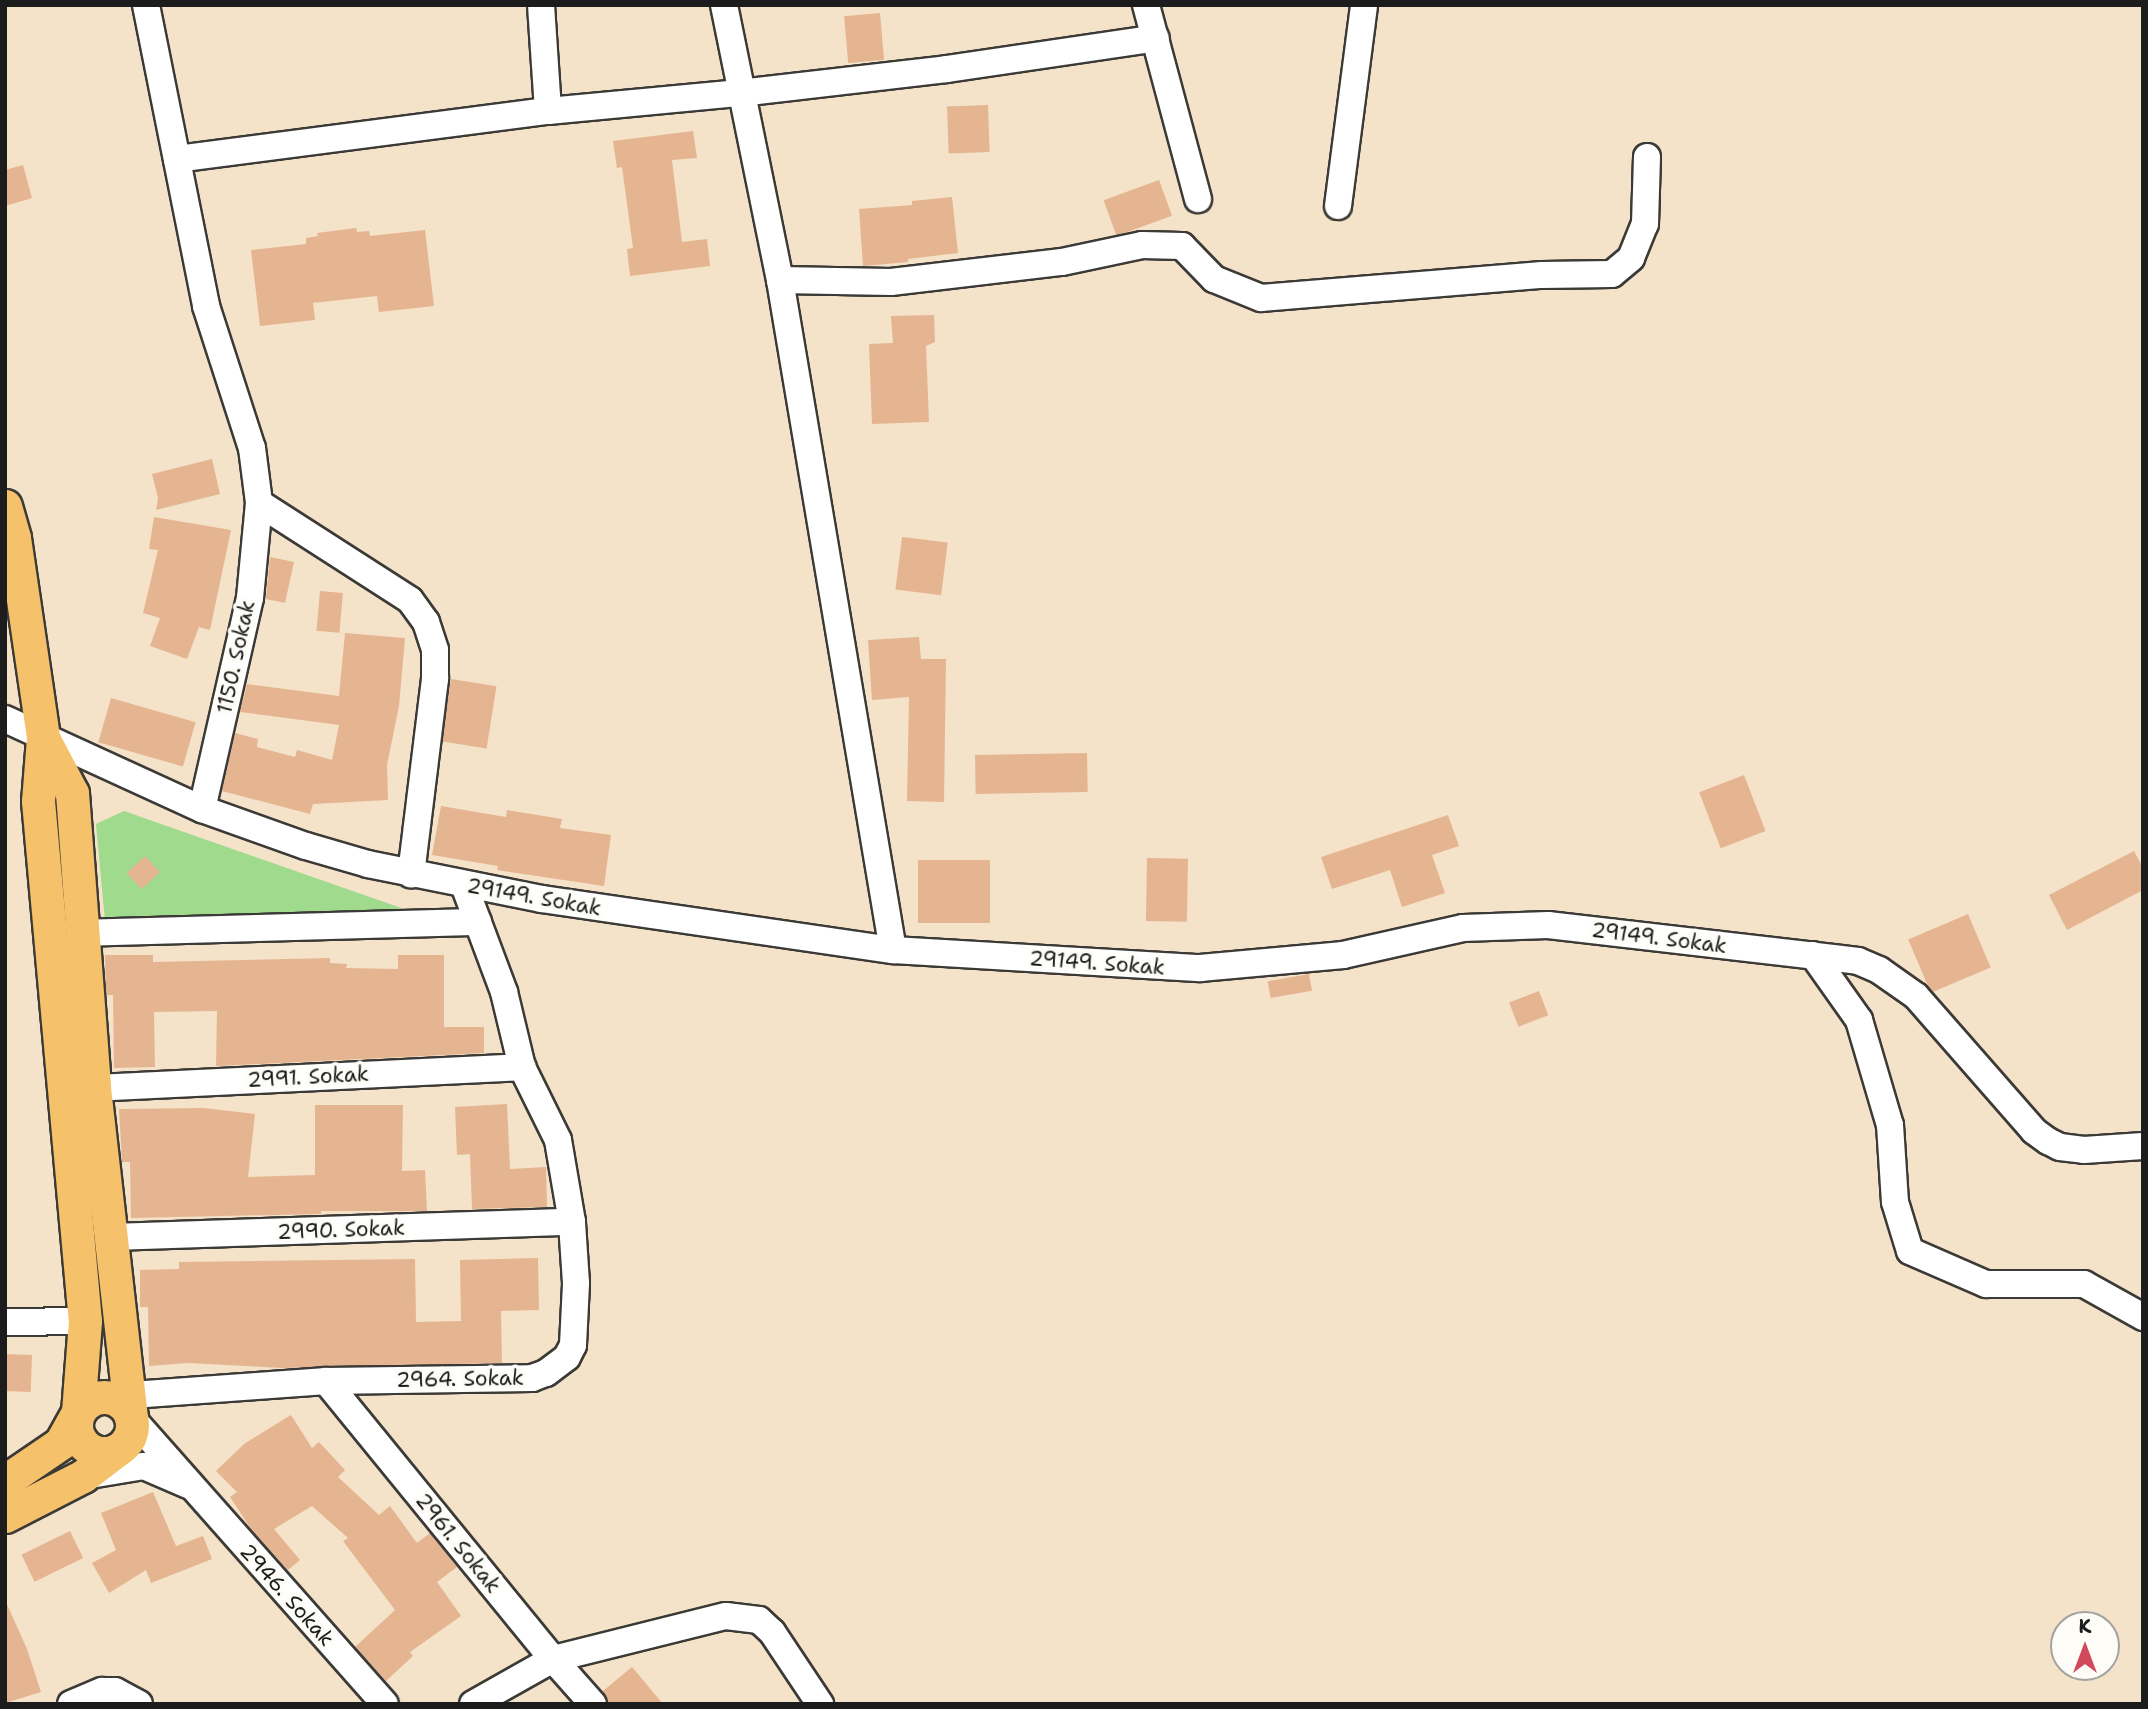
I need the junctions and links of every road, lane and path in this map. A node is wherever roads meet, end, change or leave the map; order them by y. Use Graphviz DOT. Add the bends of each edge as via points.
graph roads {
  1 [pos="146,5"];
  2 [pos="541,5"];
  3 [pos="724,5"];
  4 [pos="1146,5"];
  5 [pos="1364,5"];
  6 [pos="1156,38"];
  7 [pos="740,93"];
  8 [pos="548,111"];
  9 [pos="1647,157"];
  10 [pos="177,159"];
  11 [pos="1198,199"];
  12 [pos="1338,206"];
  13 [pos="780,280"];
  14 [pos="259,503"];
  15 [pos="5,506"];
  16 [pos="5,719"];
  17 [pos="43,738"];
  18 [pos="202,809"];
  19 [pos="411,874"];
  20 [pos="464,884"];
  21 [pos="478,922"];
  22 [pos="82,933"];
  23 [pos="893,950"];
  24 [pos="1813,956"];
  25 [pos="522,1067"];
  26 [pos="94,1088"];
  27 [pos="2143,1146"];
  28 [pos="572,1222"];
  29 [pos="110,1237"];
  30 [pos="2143,1317"];
  31 [pos="85,1321"];
  32 [pos="5,1322"];
  33 [pos="326,1381"];
  34 [pos="111,1405"];
  35 [pos="130,1458"];
  36 [pos="5,1481"];
  37 [pos="190,1485"];
  38 [pos="5,1516"];
  39 [pos="552,1659"];
  40 [pos="71,1704"];
  41 [pos="139,1704"];
  42 [pos="385,1704"];
  43 [pos="473,1704"];
  44 [pos="593,1704"];
  45 [pos="820,1704"];
  1 -- 10 [label="street, 1150. Sokak"];
  2 -- 8 [label="street"];
  3 -- 7 [label="street"];
  4 -- 6 [label="street"];
  5 -- 12 [label="street"];
  6 -- 7 [label="street"];
  6 -- 11 [label="street"];
  7 -- 8 [label="street"];
  7 -- 13 [label="street"];
  8 -- 10 [label="street"];
  9 -- 13 [label="street" via="1644,224 1631,258 1612,274 1542,275 1261,298 1214,279 1182,246 1142,244 1062,262 891,282"];
  10 -- 14 [label="street, 1150. Sokak" via="206,306 252,448"];
  13 -- 23 [label="street"];
  14 -- 18 [label="street, 1150. Sokak" via="250,598"];
  14 -- 19 [label="street" via="410,600 426,622 435,650 435,679"];
  15 -- 17 [label="main road" via="14,538"];
  16 -- 17 [label="street, 29149. Sokak"];
  17 -- 18 [label="street, 29149. Sokak"];
  17 -- 22 [label="main road" via="72,793"];
  17 -- 31 [label="main road" via="38,802"];
  18 -- 19 [label="street, 29149. Sokak" via="306,846"];
  19 -- 20 [label="street, 29149. Sokak"];
  20 -- 21 [label="street, 2964. Sokak"];
  20 -- 23 [label="street, 29149. Sokak"];
  21 -- 22 [label="street"];
  21 -- 25 [label="street, 2964. Sokak" via="504,992"];
  22 -- 26 [label="main road"];
  23 -- 24 [label="street, 29149. Sokak" via="1199,968 1343,956 1463,928 1548,926"];
  24 -- 27 [label="street, 29149. Sokak" via="1858,961 1916,996 2034,1131 2048,1141 2084,1150"];
  24 -- 30 [label="street" via="1859,1020 1890,1125 1895,1202 1910,1251 1986,1284 2084,1284"];
  25 -- 26 [label="street, 2991. Sokak"];
  25 -- 28 [label="street, 2964. Sokak" via="558,1140"];
  26 -- 29 [label="main road"];
  28 -- 29 [label="street, 2990. Sokak"];
  28 -- 33 [label="street, 2964. Sokak" via="576,1283 573,1345 567,1357 546,1373 532,1378"];
  29 -- 34 [label="main road"];
  31 -- 32 [label="street"];
  31 -- 34 [label="main road"];
  33 -- 34 [label="street, 2964. Sokak"];
  33 -- 39 [label="street, 2961. Sokak"];
  34 -- 35 [label="main road" via="130,1436"];
  34 -- 35 [label="main road" via="76,1431 83,1445"];
  34 -- 36 [label="main road"];
  34 -- 37 [label="street, 2946. Sokak" via="170,1458"];
  35 -- 37 [label="street"];
  35 -- 38 [label="main road"];
  37 -- 42 [label="street, 2946. Sokak"];
  39 -- 43 [label="street"];
  39 -- 44 [label="street, 2961. Sokak"];
  39 -- 45 [label="street" via="726,1616 744,1616 759,1620 772,1632"];
  40 -- 41 [label="street" via="102,1690 116,1690"];
}
